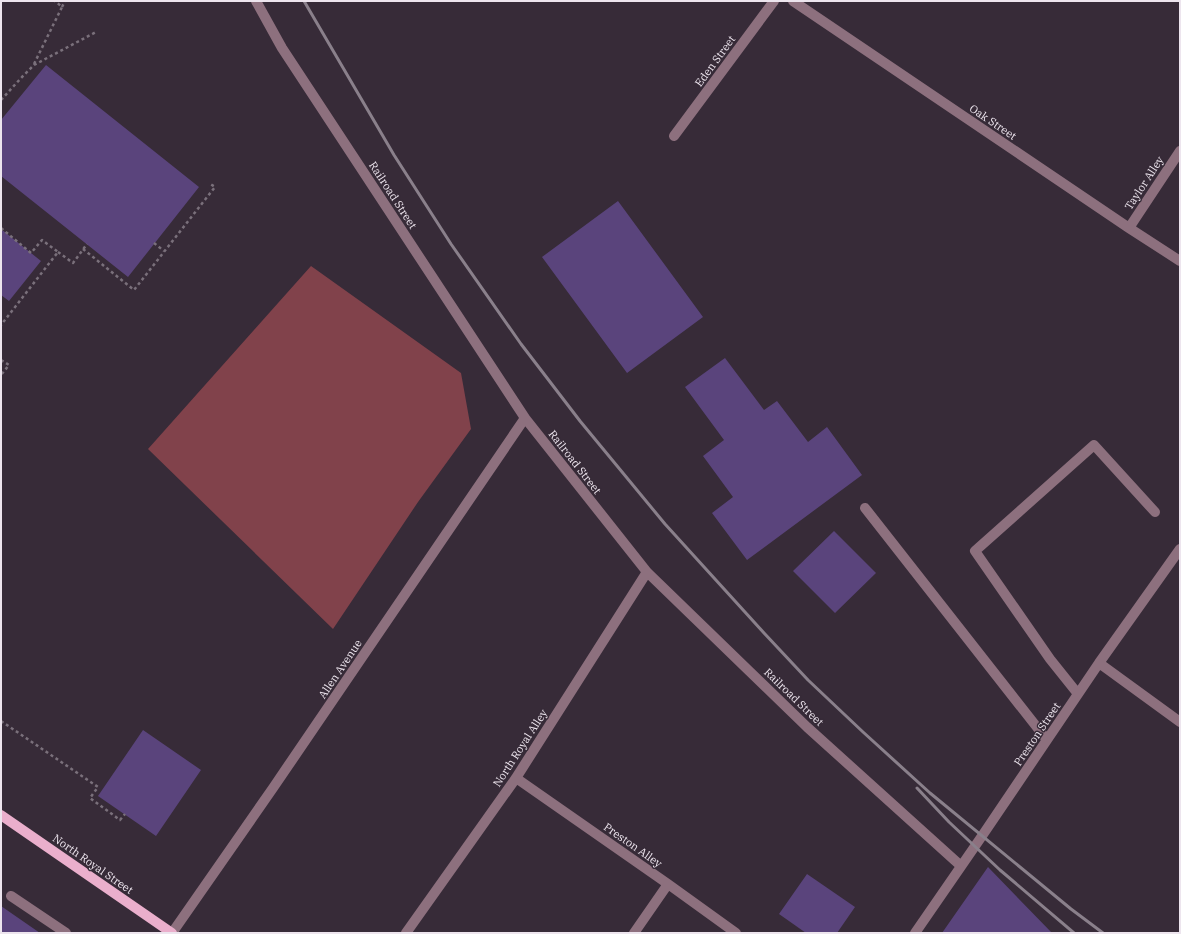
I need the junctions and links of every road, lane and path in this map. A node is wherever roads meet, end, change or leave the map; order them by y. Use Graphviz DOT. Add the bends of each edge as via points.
graph roads {
  1 [pos="55,1"];
  2 [pos="65,1"];
  3 [pos="256,1"];
  4 [pos="774,1"];
  5 [pos="793,1"];
  6 [pos="62,6"];
  7 [pos="96,32"];
  8 [pos="34,65"];
  9 [pos="1,100"];
  10 [pos="674,136"];
  11 [pos="1180,151"];
  12 [pos="210,183"];
  13 [pos="1,228"];
  14 [pos="1129,228"];
  15 [pos="154,243"];
  16 [pos="87,244"];
  17 [pos="83,249"];
  18 [pos="164,251"];
  19 [pos="58,252"];
  20 [pos="1180,261"];
  21 [pos="1,325"];
  22 [pos="1,360"];
  23 [pos="1,375"];
  24 [pos="525,418"];
  25 [pos="865,508"];
  26 [pos="1155,512"];
  27 [pos="1180,549"];
  28 [pos="647,572"];
  29 [pos="1100,663"];
  30 [pos="1078,694"];
  31 [pos="1,721"];
  32 [pos="1180,722"];
  33 [pos="1047,740"];
  34 [pos="516,778"];
  35 [pos="125,814"];
  36 [pos="1,815"];
  37 [pos="961,866"];
  38 [pos="668,884"];
  39 [pos="11,896"];
  40 [pos="66,933"];
  41 [pos="172,933"];
  42 [pos="406,933"];
  43 [pos="634,933"];
  44 [pos="736,933"];
  45 [pos="915,933"];
  1 -- 6 [label="path"];
  2 -- 6 [label="path"];
  3 -- 24 [label="street, Railroad Street" via="282,48"];
  4 -- 10 [label="street, Eden Street"];
  5 -- 14 [label="street, Oak Street"];
  6 -- 8 [label="path"];
  7 -- 8 [label="path"];
  8 -- 9 [label="path"];
  11 -- 14 [label="street, Taylor Alley"];
  12 -- 18 [label="path" via="215,187"];
  13 -- 19 [label="path" via="32,253 42,240"];
  14 -- 20 [label="street, Oak Street"];
  15 -- 18 [label="path"];
  16 -- 17 [label="path"];
  17 -- 18 [label="path" via="134,290"];
  17 -- 19 [label="path" via="73,263"];
  19 -- 21 [label="path"];
  22 -- 23 [label="path" via="9,365"];
  24 -- 28 [label="street, Railroad Street"];
  24 -- 41 [label="street, Allen Avenue"];
  25 -- 33 [label="street"];
  26 -- 30 [label="street" via="1094,445 976,551 1050,659"];
  27 -- 29 [label="street, Preston Street"];
  28 -- 34 [label="street, North Royal Alley"];
  28 -- 37 [label="street, Railroad Street" via="807,727"];
  29 -- 30 [label="street, Preston Street"];
  29 -- 32 [label="street"];
  30 -- 33 [label="street, Preston Street"];
  31 -- 35 [label="path" via="98,787 90,798 120,820"];
  33 -- 37 [label="street, Preston Street"];
  34 -- 38 [label="street, Preston Alley"];
  34 -- 42 [label="street, North Royal Alley"];
  36 -- 41 [label="main road, North Royal Street"];
  37 -- 45 [label="street, Preston Street"];
  38 -- 43 [label="street"];
  38 -- 44 [label="street, Preston Alley"];
  39 -- 40 [label="street"];
}
